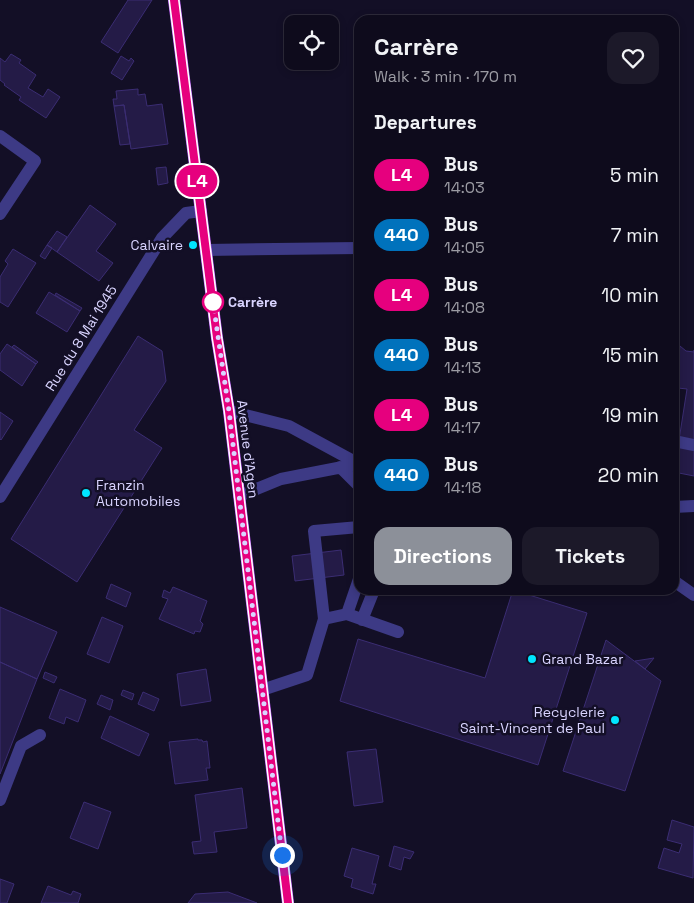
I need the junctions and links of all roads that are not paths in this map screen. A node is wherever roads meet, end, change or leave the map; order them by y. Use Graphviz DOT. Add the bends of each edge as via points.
graph roads {
  1 [pos="174,0"];
  2 [pos="0,136"];
  3 [pos="201,211"];
  4 [pos="0,214"];
  5 [pos="354,248"];
  6 [pos="206,250"];
  7 [pos="229,411"];
  8 [pos="679,442"];
  9 [pos="694,444"];
  10 [pos="354,461"];
  11 [pos="354,465"];
  12 [pos="340,467"];
  13 [pos="354,481"];
  14 [pos="239,496"];
  15 [pos="0,497"];
  16 [pos="694,506"];
  17 [pos="679,507"];
  18 [pos="354,528"];
  19 [pos="679,584"];
  20 [pos="354,594"];
  21 [pos="372,595"];
  22 [pos="694,595"];
  23 [pos="347,614"];
  24 [pos="324,619"];
  25 [pos="362,620"];
  26 [pos="398,632"];
  27 [pos="262,690"];
  28 [pos="40,735"];
  29 [pos="0,800"];
  30 [pos="288,903"];
  1 -- 3 [label="main road, Avenue d'Agen"];
  2 -- 4 [label="street" via="35,161"];
  3 -- 6 [label="main road, Avenue d'Agen"];
  3 -- 15 [label="street, Rue du 8 Mai 1945" via="186,213 162,238"];
  5 -- 6 [label="street"];
  6 -- 7 [label="main road, Avenue d'Agen"];
  7 -- 10 [label="street" via="289,426"];
  7 -- 14 [label="main road, Avenue d'Agen"];
  8 -- 9 [label="street"];
  11 -- 12 [label="street"];
  12 -- 13 [label="street"];
  12 -- 14 [label="street" via="281,479"];
  14 -- 27 [label="main road, Avenue d'Agen"];
  16 -- 17 [label="street"];
  18 -- 24 [label="street" via="314,532"];
  19 -- 22 [label="street"];
  20 -- 23 [label="street"];
  21 -- 25 [label="street"];
  23 -- 24 [label="street"];
  23 -- 25 [label="street"];
  24 -- 27 [label="street" via="307,675"];
  25 -- 26 [label="street"];
  27 -- 30 [label="main road, Avenue d'Agen"];
  28 -- 29 [label="street" via="21,746"];
}
